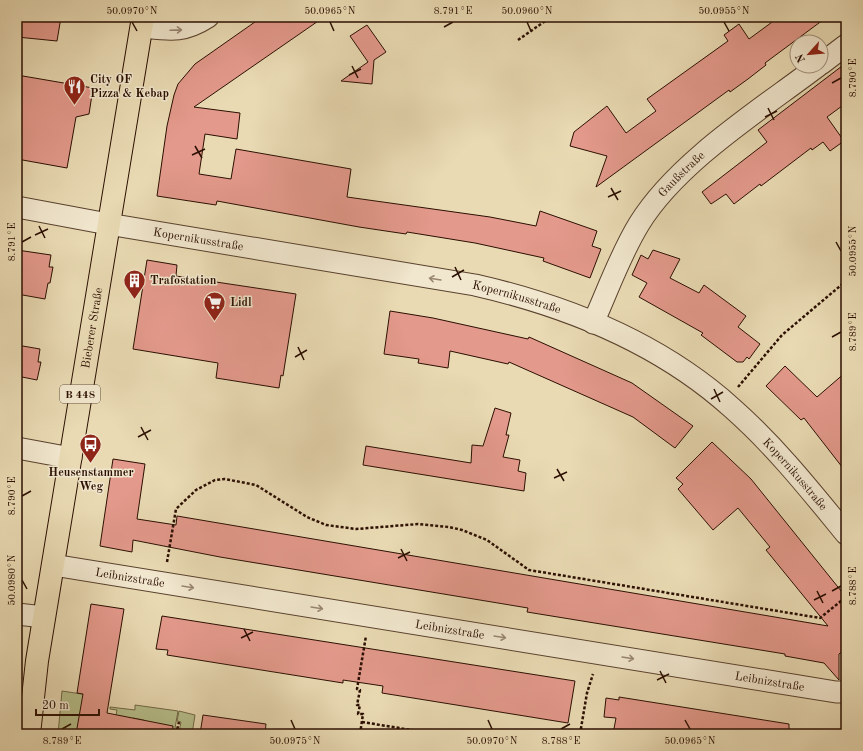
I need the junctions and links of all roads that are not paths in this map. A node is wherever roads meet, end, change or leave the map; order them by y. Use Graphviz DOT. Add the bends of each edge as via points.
graph roads {
  1 [pos="208,17"];
  2 [pos="143,22"];
  3 [pos="846,45"];
  4 [pos="829,58"];
  5 [pos="808,74"];
  6 [pos="17,207"];
  7 [pos="108,224"];
  8 [pos="594,323"];
  9 [pos="17,448"];
  10 [pos="71,458"];
  11 [pos="843,526"];
  12 [pos="53,565"];
  13 [pos="17,614"];
  14 [pos="44,617"];
  15 [pos="846,692"];
  16 [pos="29,734"];
  2 -- 1 [label="street, one-way" via="171,30 183,29"];
  2 -- 7 [label="main road, Bieberer Straße / B 448"];
  3 -- 4 [label="street"];
  5 -- 8 [label="street, Gaußstraße" via="695,160 659,196 627,246"];
  6 -- 7 [label="street, Kopernikusstraße"];
  8 -- 7 [label="street, Kopernikusstraße, one-way" via="536,301 475,285"];
  7 -- 10 [label="main road, Bieberer Straße / B 448"];
  8 -- 11 [label="street, Kopernikusstraße" via="660,355 725,402 769,443"];
  9 -- 10 [label="street"];
  10 -- 12 [label="main road, Bieberer Straße / B 448"];
  12 -- 14 [label="main road, Bieberer Straße / B 448"];
  12 -- 15 [label="street, Leibnizstraße, one-way"];
  13 -- 14 [label="street"];
  14 -- 16 [label="main road, Bieberer Straße / B 448"];
}
